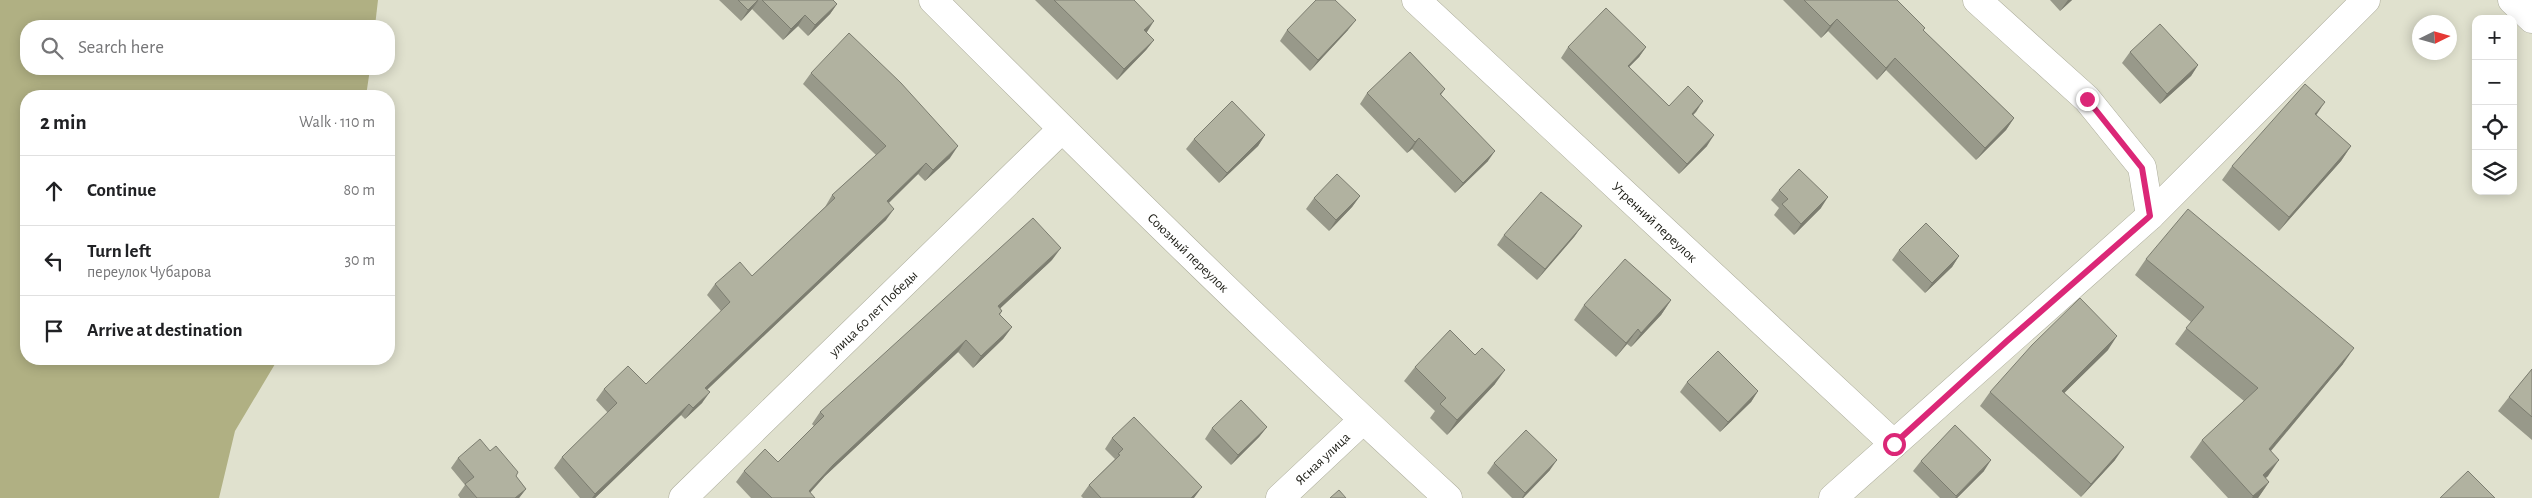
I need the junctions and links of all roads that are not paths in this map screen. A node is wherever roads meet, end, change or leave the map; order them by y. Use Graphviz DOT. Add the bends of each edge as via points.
graph roads {
  1 [pos="933,0"];
  2 [pos="1416,0"];
  3 [pos="1977,0"];
  4 [pos="2366,0"];
  5 [pos="2512,0"];
  6 [pos="2532,19"];
  7 [pos="1062,129"];
  8 [pos="2150,216"];
  9 [pos="1363,420"];
  10 [pos="1894,444"];
  11 [pos="683,498"];
  12 [pos="1280,498"];
  13 [pos="1448,498"];
  14 [pos="1832,498"];
  1 -- 7 [label="street, Союзный переулок"];
  2 -- 10 [label="street, Утренний переулок"];
  3 -- 8 [label="street" via="2087,99 2136,160 2142,168"];
  4 -- 8 [label="street"];
  5 -- 6 [label="street"];
  7 -- 9 [label="street, Союзный переулок"];
  7 -- 11 [label="street, улица 60 лет Победы"];
  8 -- 10 [label="street"];
  9 -- 12 [label="street, Ясная улица"];
  9 -- 13 [label="street, Союзный переулок"];
  10 -- 14 [label="street"];
}
